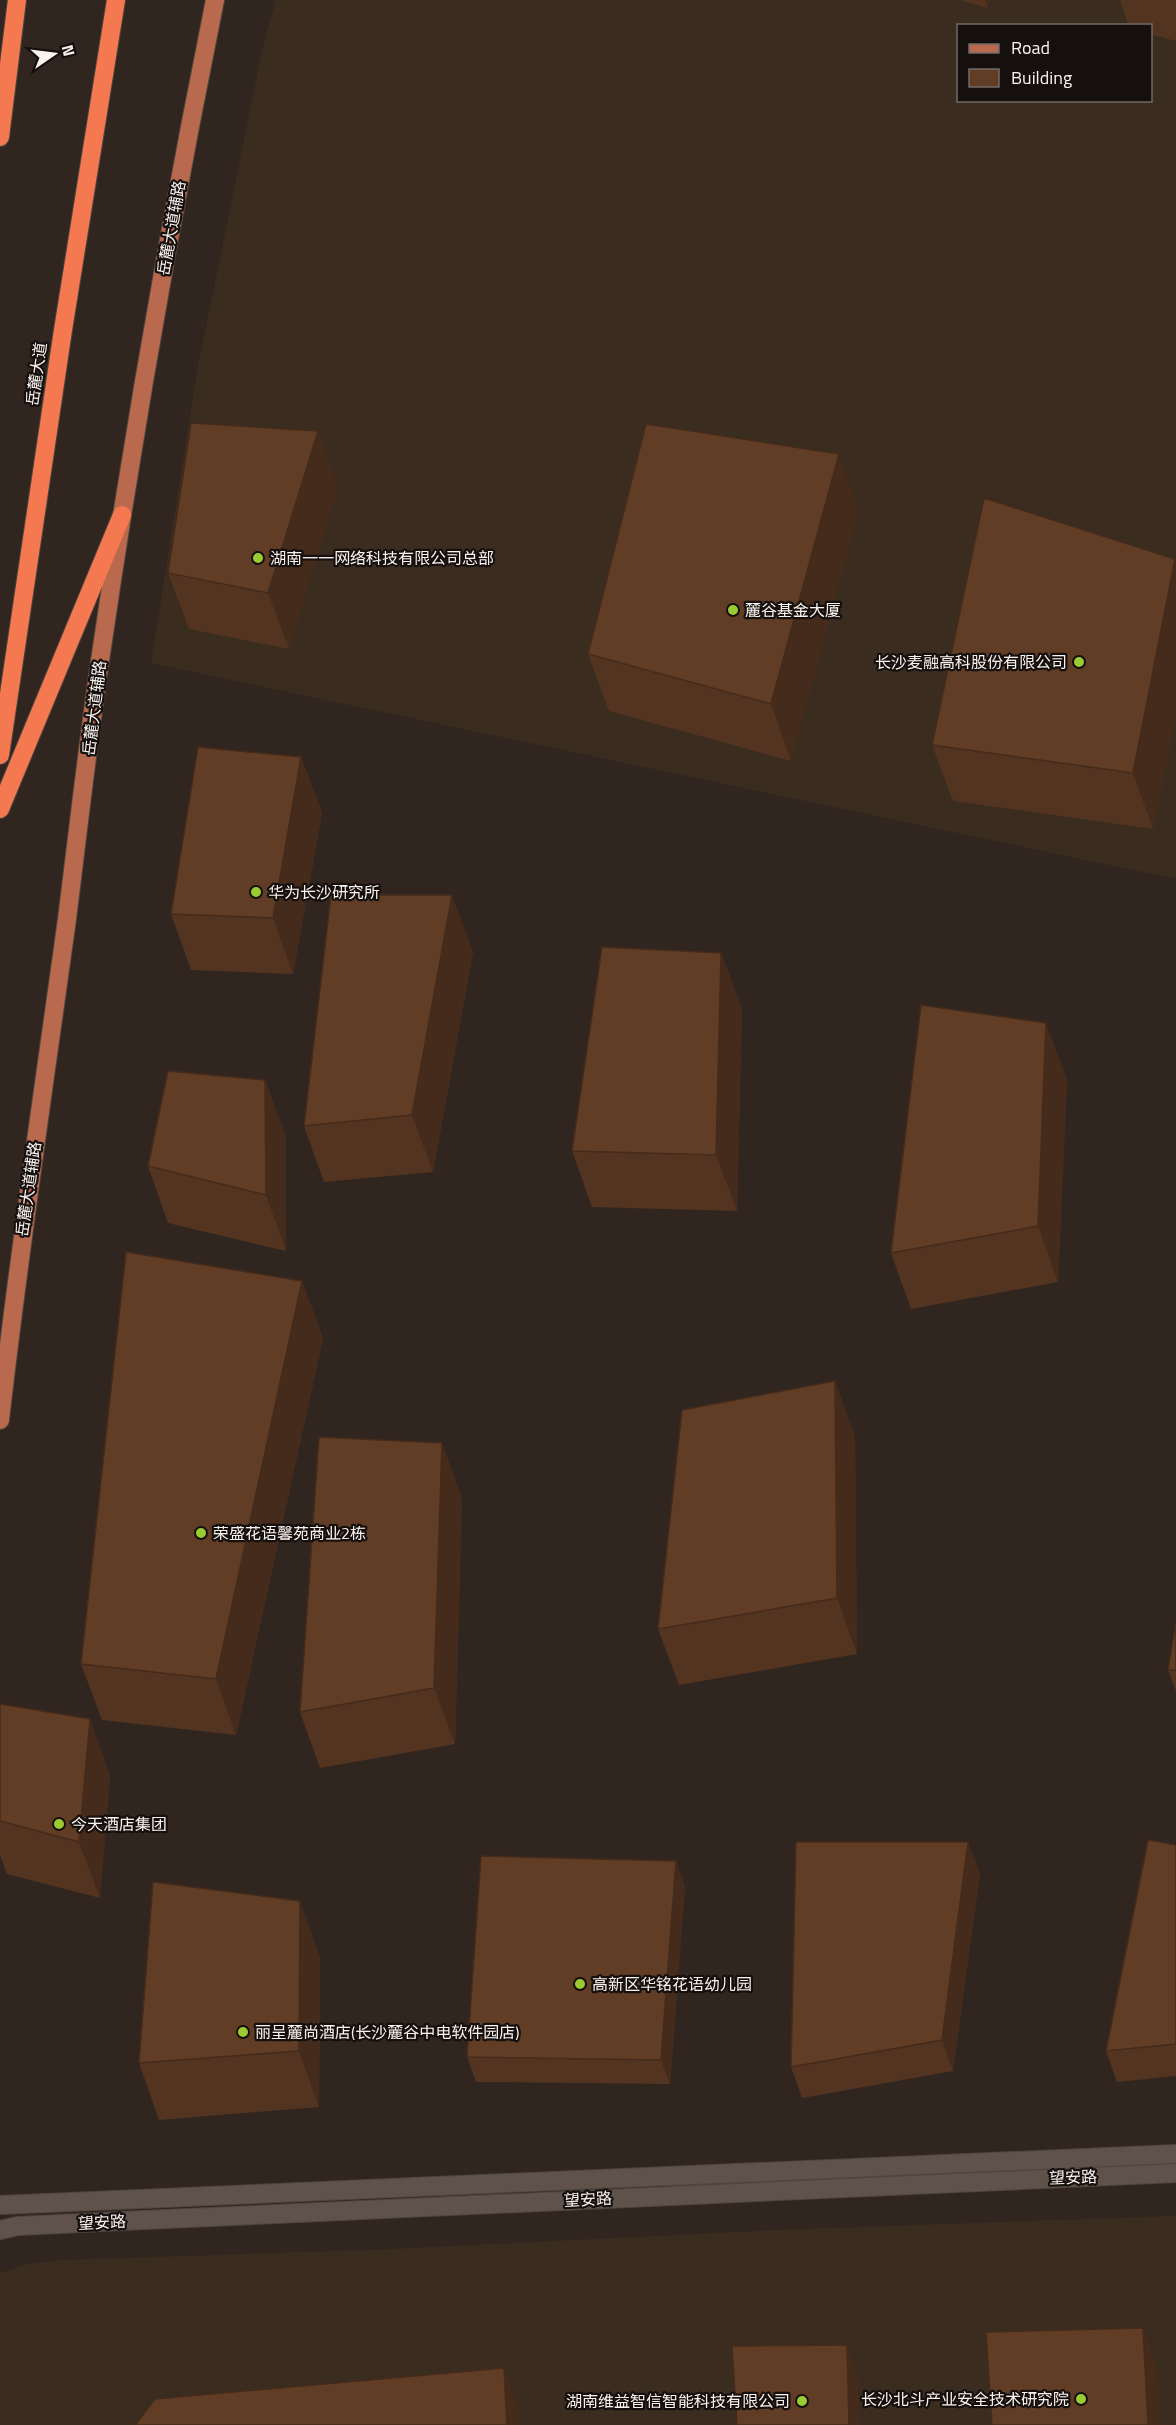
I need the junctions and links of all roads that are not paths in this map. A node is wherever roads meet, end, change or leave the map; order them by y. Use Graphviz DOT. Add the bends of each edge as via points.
graph roads {
  1 [pos="17,0"];
  2 [pos="116,0"];
  3 [pos="215,0"];
  4 [pos="0,137"];
  5 [pos="122,515"];
  6 [pos="0,755"];
  7 [pos="0,809"];
  8 [pos="0,1420"];
  9 [pos="1176,2154"];
  10 [pos="1176,2173"];
  11 [pos="0,2205"];
  12 [pos="0,2230"];
  1 -- 4 [label="highway"];
  2 -- 6 [label="highway, 岳麓大道"];
  3 -- 5 [label="main road, 岳麓大道辅路" via="187,137"];
  5 -- 7 [label="highway"];
  5 -- 8 [label="main road, 岳麓大道辅路" via="19,1255"];
  9 -- 11 [label="street, 望安路"];
  10 -- 12 [label="street, 望安路" via="168,2218"];
}
